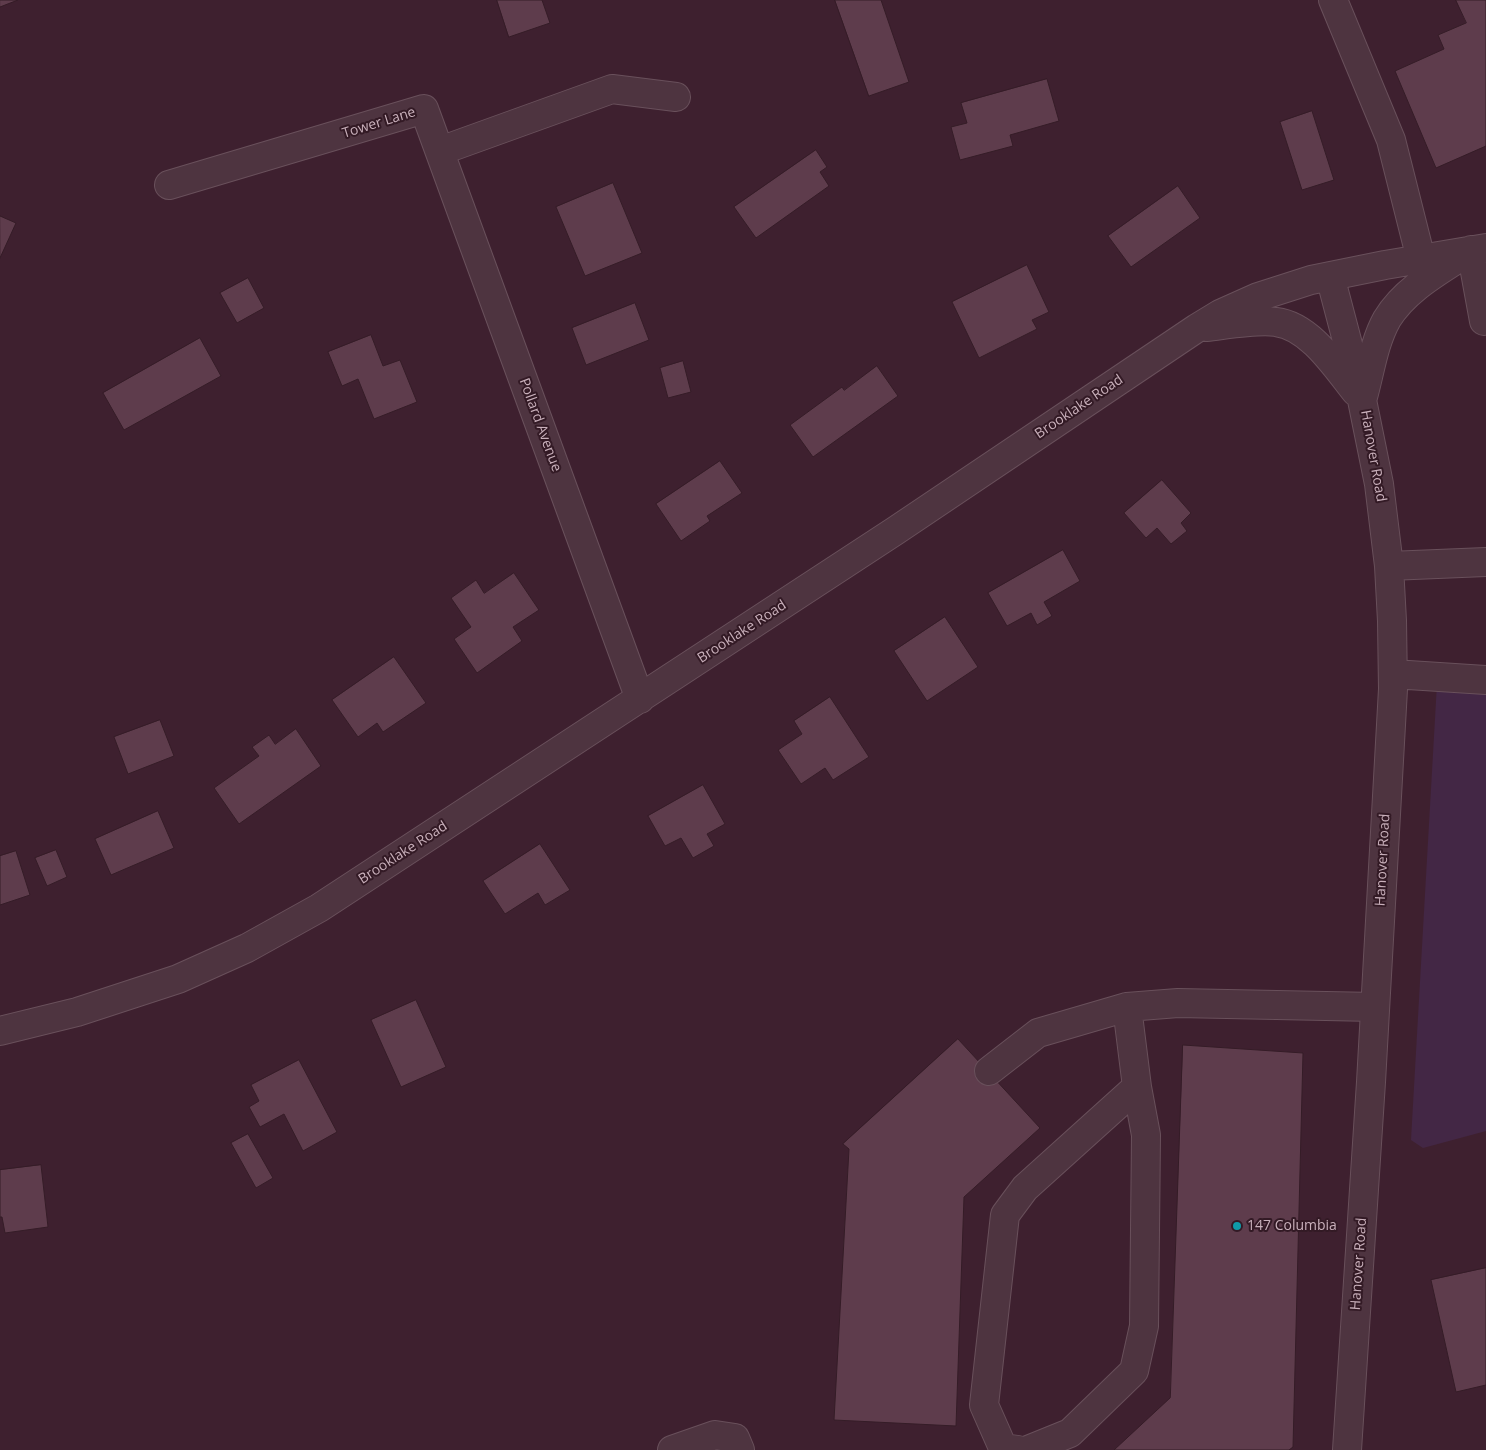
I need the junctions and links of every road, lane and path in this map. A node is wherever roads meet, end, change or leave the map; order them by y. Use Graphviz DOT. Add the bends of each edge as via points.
graph roads {
  1 [pos="1333,0"];
  2 [pos="676,98"];
  3 [pos="440,151"];
  4 [pos="168,185"];
  5 [pos="1478,249"];
  6 [pos="1421,259"];
  7 [pos="1330,276"];
  8 [pos="1485,320"];
  9 [pos="1197,328"];
  10 [pos="1363,399"];
  11 [pos="1486,562"];
  12 [pos="1389,566"];
  13 [pos="1392,674"];
  14 [pos="1486,680"];
  15 [pos="640,699"];
  16 [pos="1128,1007"];
  17 [pos="1375,1007"];
  18 [pos="0,1031"];
  19 [pos="989,1071"];
  20 [pos="1137,1087"];
  21 [pos="672,1450"];
  22 [pos="740,1450"];
  23 [pos="1018,1450"];
  24 [pos="1028,1450"];
  25 [pos="1347,1450"];
  1 -- 6 [label="street" via="1391,140"];
  2 -- 3 [label="street" via="612,89"];
  3 -- 4 [label="street, Tower Lane" via="424,109"];
  3 -- 15 [label="street, Pollard Avenue"];
  5 -- 6 [label="street, Brooklake Road"];
  5 -- 8 [label="street"];
  5 -- 10 [label="street" via="1413,289 1394,308 1381,333"];
  6 -- 7 [label="street, Brooklake Road"];
  7 -- 9 [label="street, Brooklake Road" via="1261,295"];
  7 -- 10 [label="street, Hanover Road"];
  9 -- 10 [label="street" via="1272,322 1290,325 1320,348"];
  9 -- 15 [label="street, Brooklake Road"];
  10 -- 12 [label="street, Hanover Road" via="1379,484"];
  11 -- 12 [label="street"];
  12 -- 13 [label="street, Hanover Road"];
  13 -- 14 [label="street"];
  13 -- 17 [label="street, Hanover Road"];
  15 -- 18 [label="street, Brooklake Road" via="319,908 247,948 178,979 77,1012"];
  16 -- 17 [label="street" via="1178,1003"];
  16 -- 19 [label="street" via="1038,1033"];
  16 -- 20 [label="street"];
  17 -- 25 [label="street, Hanover Road"];
  20 -- 23 [label="street" via="1025,1188 1005,1215 984,1405 1003,1448"];
  20 -- 24 [label="street" via="1146,1135 1146,1183 1144,1326 1134,1371 1070,1433"];
  21 -- 22 [label="street" via="715,1435 735,1438"];
}
